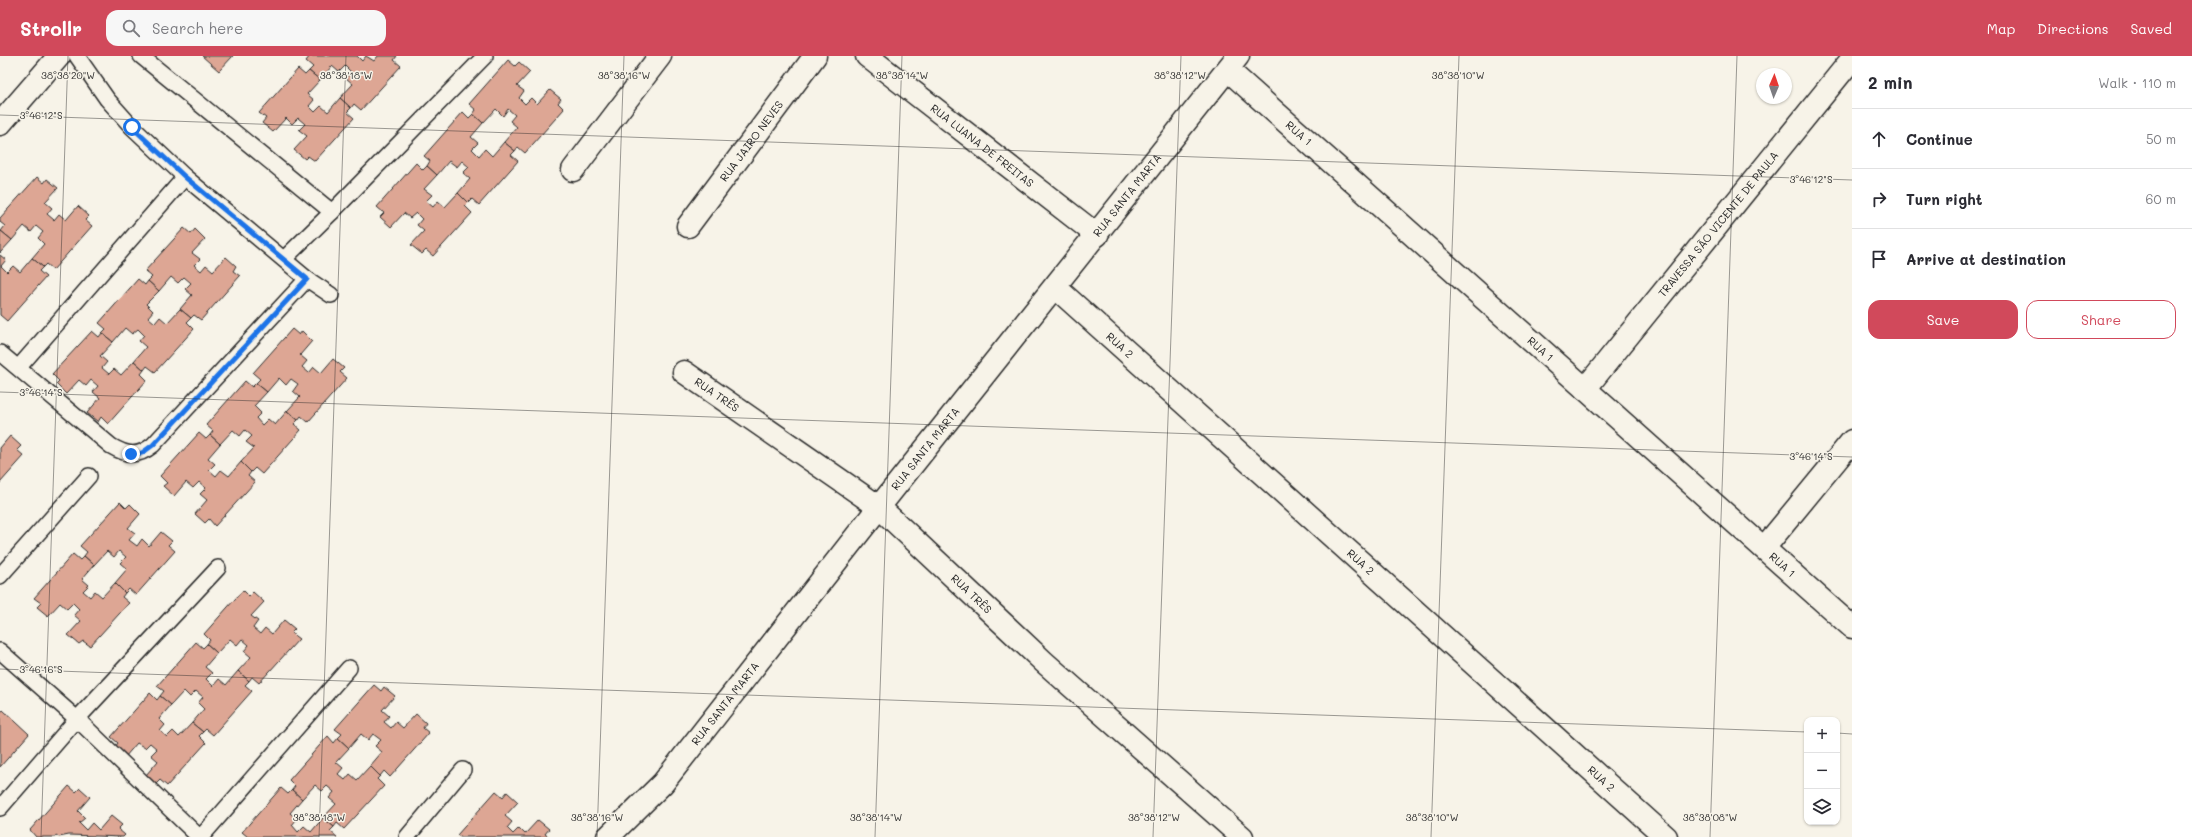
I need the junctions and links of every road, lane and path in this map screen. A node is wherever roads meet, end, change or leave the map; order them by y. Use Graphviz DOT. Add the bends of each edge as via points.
graph roads {
  1 [pos="59,56"];
  2 [pos="77,56"];
  3 [pos="141,56"];
  4 [pos="485,56"];
  5 [pos="660,56"];
  6 [pos="815,56"];
  7 [pos="867,56"];
  8 [pos="1852,59"];
  9 [pos="1233,63"];
  10 [pos="0,124"];
  11 [pos="573,170"];
  12 [pos="185,177"];
  13 [pos="332,212"];
  14 [pos="688,226"];
  15 [pos="1097,235"];
  16 [pos="284,259"];
  17 [pos="307,279"];
  18 [pos="1055,287"];
  19 [pos="331,295"];
  20 [pos="0,353"];
  21 [pos="19,367"];
  22 [pos="684,372"];
  23 [pos="1585,389"];
  24 [pos="1852,441"];
  25 [pos="89,476"];
  26 [pos="879,507"];
  27 [pos="1764,548"];
  28 [pos="218,568"];
  29 [pos="0,576"];
  30 [pos="1852,627"];
  31 [pos="0,651"];
  32 [pos="349,668"];
  33 [pos="77,719"];
  34 [pos="463,770"];
  35 [pos="0,808"];
  36 [pos="200,837"];
  37 [pos="407,837"];
  38 [pos="608,837"];
  39 [pos="1242,837"];
  40 [pos="1666,837"];
  1 -- 10 [label="street"];
  2 -- 12 [label="lane" via="132,127"];
  3 -- 13 [label="lane"];
  4 -- 13 [label="lane"];
  5 -- 11 [label="street"];
  6 -- 14 [label="street, RUA JAIRO NEVES"];
  7 -- 15 [label="street, RUA LUANA DE FREITAS"];
  8 -- 23 [label="street, TRAVESSA SÃO VICENTE DE PAULA"];
  9 -- 15 [label="street, RUA SANTA MARTA"];
  9 -- 23 [label="street, RUA 1"];
  12 -- 16 [label="lane"];
  12 -- 21 [label="lane"];
  13 -- 16 [label="lane"];
  15 -- 18 [label="street, RUA SANTA MARTA"];
  16 -- 17 [label="lane"];
  17 -- 19 [label="lane"];
  17 -- 21 [label="lane" via="153,445 142,453 131,454 111,446"];
  18 -- 26 [label="street, RUA SANTA MARTA"];
  18 -- 40 [label="street, RUA 2"];
  20 -- 21 [label="lane"];
  22 -- 26 [label="street, RUA TRÊS"];
  23 -- 27 [label="street, RUA 1"];
  24 -- 27 [label="street"];
  25 -- 29 [label="lane"];
  26 -- 38 [label="street, RUA SANTA MARTA" via="663,784"];
  26 -- 39 [label="street, RUA TRÊS" via="1044,662"];
  27 -- 30 [label="street, RUA 1"];
  28 -- 33 [label="lane"];
  31 -- 33 [label="lane"];
  32 -- 36 [label="lane"];
  33 -- 35 [label="lane"];
  33 -- 36 [label="lane"];
  34 -- 37 [label="lane"];
}
